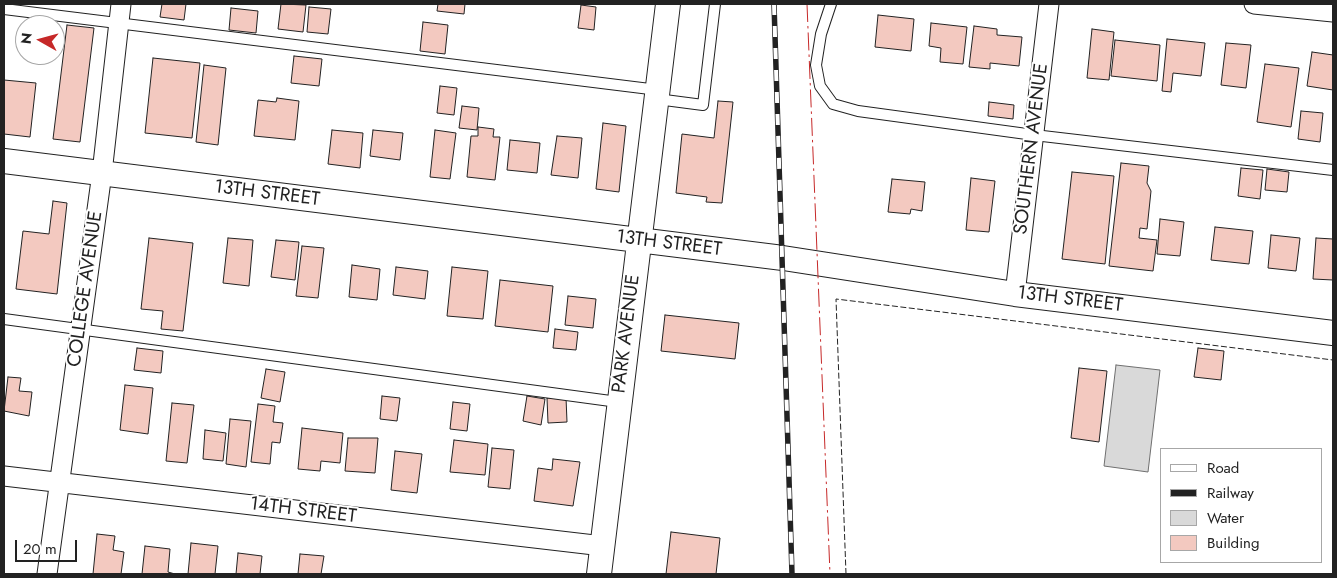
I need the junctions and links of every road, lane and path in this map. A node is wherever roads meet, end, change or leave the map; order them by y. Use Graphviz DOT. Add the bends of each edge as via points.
graph roads {
  1 [pos="122,4"];
  2 [pos="668,4"];
  3 [pos="715,4"];
  4 [pos="830,4"];
  5 [pos="1049,4"];
  6 [pos="1254,4"];
  7 [pos="4,9"];
  8 [pos="1333,12"];
  9 [pos="119,24"];
  10 [pos="657,94"];
  11 [pos="1034,136"];
  12 [pos="4,161"];
  13 [pos="1333,170"];
  14 [pos="102,173"];
  15 [pos="638,240"];
  16 [pos="1015,294"];
  17 [pos="4,319"];
  18 [pos="80,328"];
  19 [pos="1333,333"];
  20 [pos="618,402"];
  21 [pos="4,476"];
  22 [pos="59,482"];
  23 [pos="603,546"];
  24 [pos="48,574"];
  25 [pos="599,574"];
  1 -- 9 [label="street, COLLEGE AVENUE"];
  2 -- 10 [label="street, PARK AVENUE"];
  3 -- 10 [label="lane" via="703,105"];
  4 -- 11 [label="lane" via="816,64 820,86 833,104 858,111"];
  5 -- 11 [label="street, SOUTHERN AVENUE"];
  6 -- 8 [label="street"];
  7 -- 9 [label="lane"];
  9 -- 10 [label="lane"];
  9 -- 14 [label="street, COLLEGE AVENUE"];
  10 -- 15 [label="street, PARK AVENUE"];
  11 -- 13 [label="lane"];
  11 -- 16 [label="street, SOUTHERN AVENUE"];
  12 -- 14 [label="street, 13TH STREET"];
  14 -- 15 [label="street, 13TH STREET"];
  14 -- 18 [label="street, COLLEGE AVENUE"];
  15 -- 16 [label="street, 13TH STREET" via="783,258"];
  15 -- 20 [label="street, PARK AVENUE"];
  16 -- 19 [label="street, 13TH STREET"];
  17 -- 18 [label="lane"];
  18 -- 20 [label="lane"];
  18 -- 22 [label="street, COLLEGE AVENUE"];
  20 -- 23 [label="street, PARK AVENUE"];
  21 -- 22 [label="street, 14TH STREET"];
  22 -- 23 [label="street, 14TH STREET"];
  22 -- 24 [label="street, COLLEGE AVENUE"];
  23 -- 25 [label="street, PARK AVENUE"];
}
